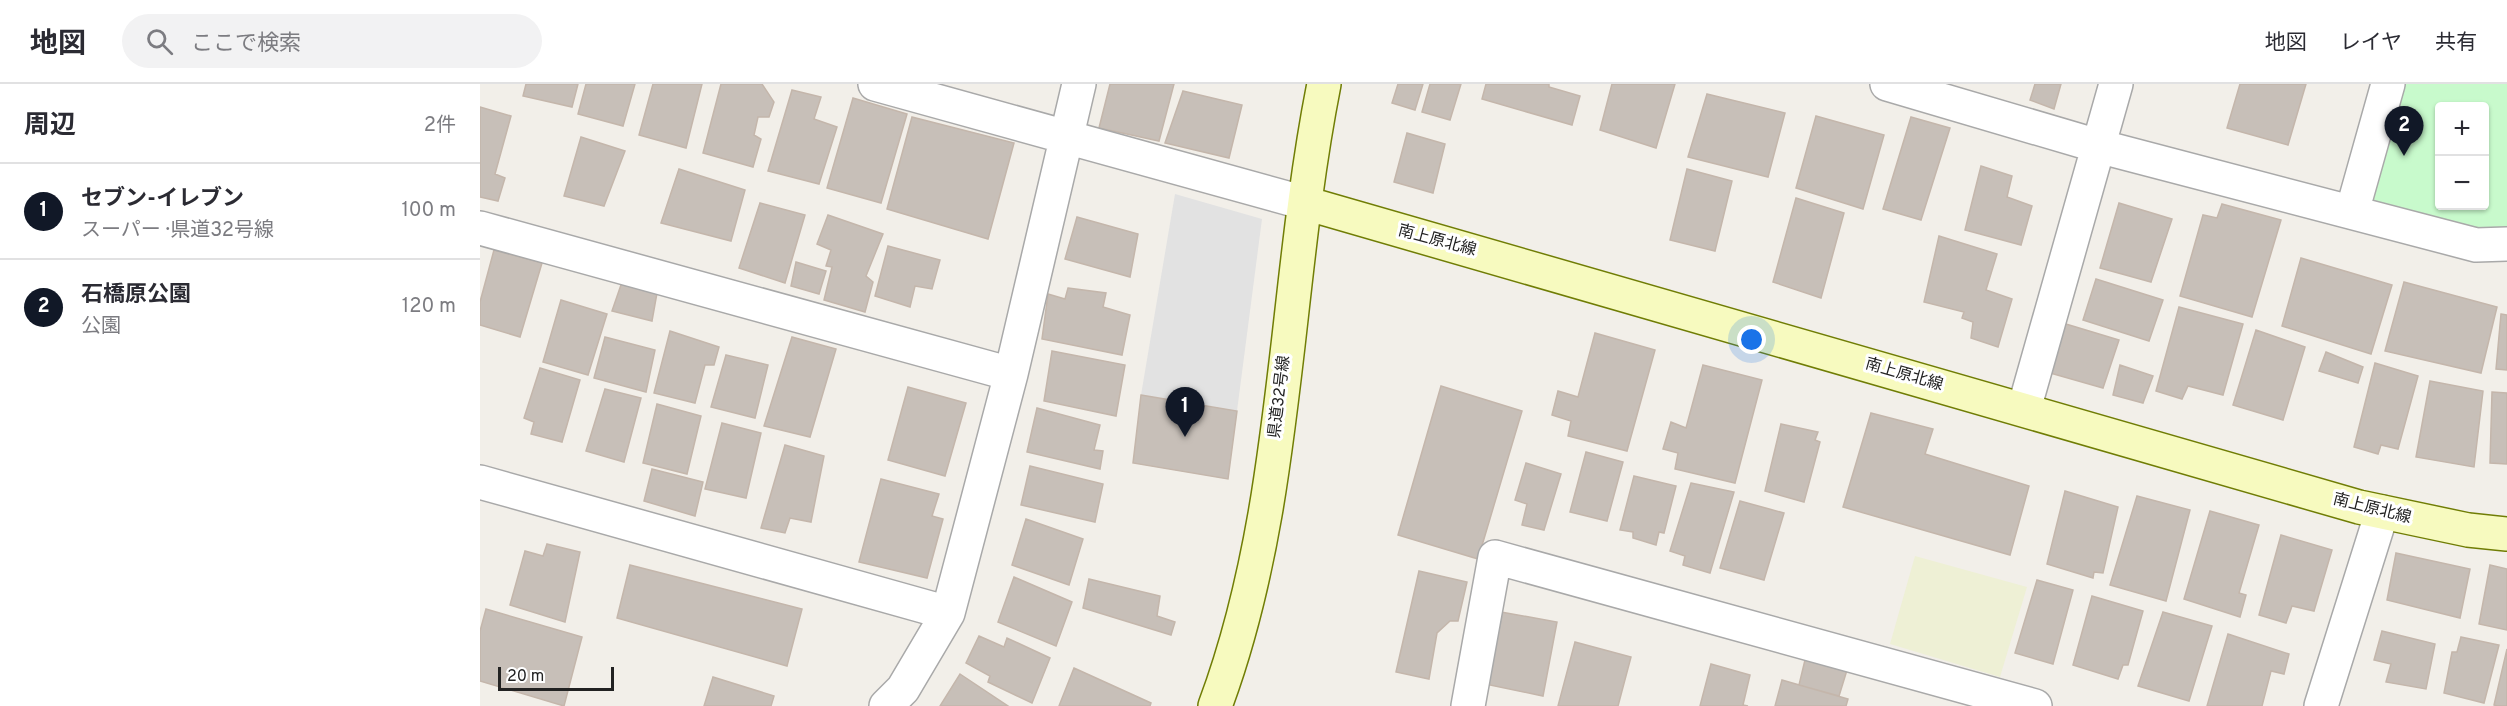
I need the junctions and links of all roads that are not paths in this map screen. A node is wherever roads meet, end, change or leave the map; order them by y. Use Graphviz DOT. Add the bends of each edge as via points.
graph roads {
  1 [pos="875,84"];
  2 [pos="1079,84"];
  3 [pos="1324,84"];
  4 [pos="1887,84"];
  5 [pos="2116,84"];
  6 [pos="2388,84"];
  7 [pos="1067,136"];
  8 [pos="2098,146"];
  9 [pos="1305,203"];
  10 [pos="2352,212"];
  11 [pos="480,228"];
  12 [pos="2507,244"];
  13 [pos="1011,374"];
  14 [pos="2024,409"];
  15 [pos="480,482"];
  16 [pos="2382,512"];
  17 [pos="2507,534"];
  18 [pos="948,613"];
  19 [pos="886,706"];
  20 [pos="1215,706"];
  21 [pos="1468,706"];
  22 [pos="2035,706"];
  23 [pos="2321,706"];
  1 -- 7 [label="street"];
  2 -- 7 [label="street"];
  3 -- 9 [label="street, 県道32号線"];
  4 -- 8 [label="street"];
  5 -- 8 [label="street"];
  6 -- 10 [label="street"];
  7 -- 9 [label="street"];
  7 -- 13 [label="street"];
  8 -- 10 [label="street"];
  8 -- 14 [label="street"];
  9 -- 14 [label="street, 南上原北線"];
  9 -- 20 [label="street, 県道32号線" via="1266,510 1236,651"];
  10 -- 12 [label="street" via="2476,245"];
  11 -- 13 [label="street"];
  13 -- 18 [label="street"];
  14 -- 16 [label="street, 南上原北線"];
  15 -- 18 [label="street"];
  16 -- 17 [label="street, 南上原北線"];
  16 -- 23 [label="street"];
  18 -- 19 [label="street" via="903,689"];
  21 -- 22 [label="street" via="1495,557"];
}
